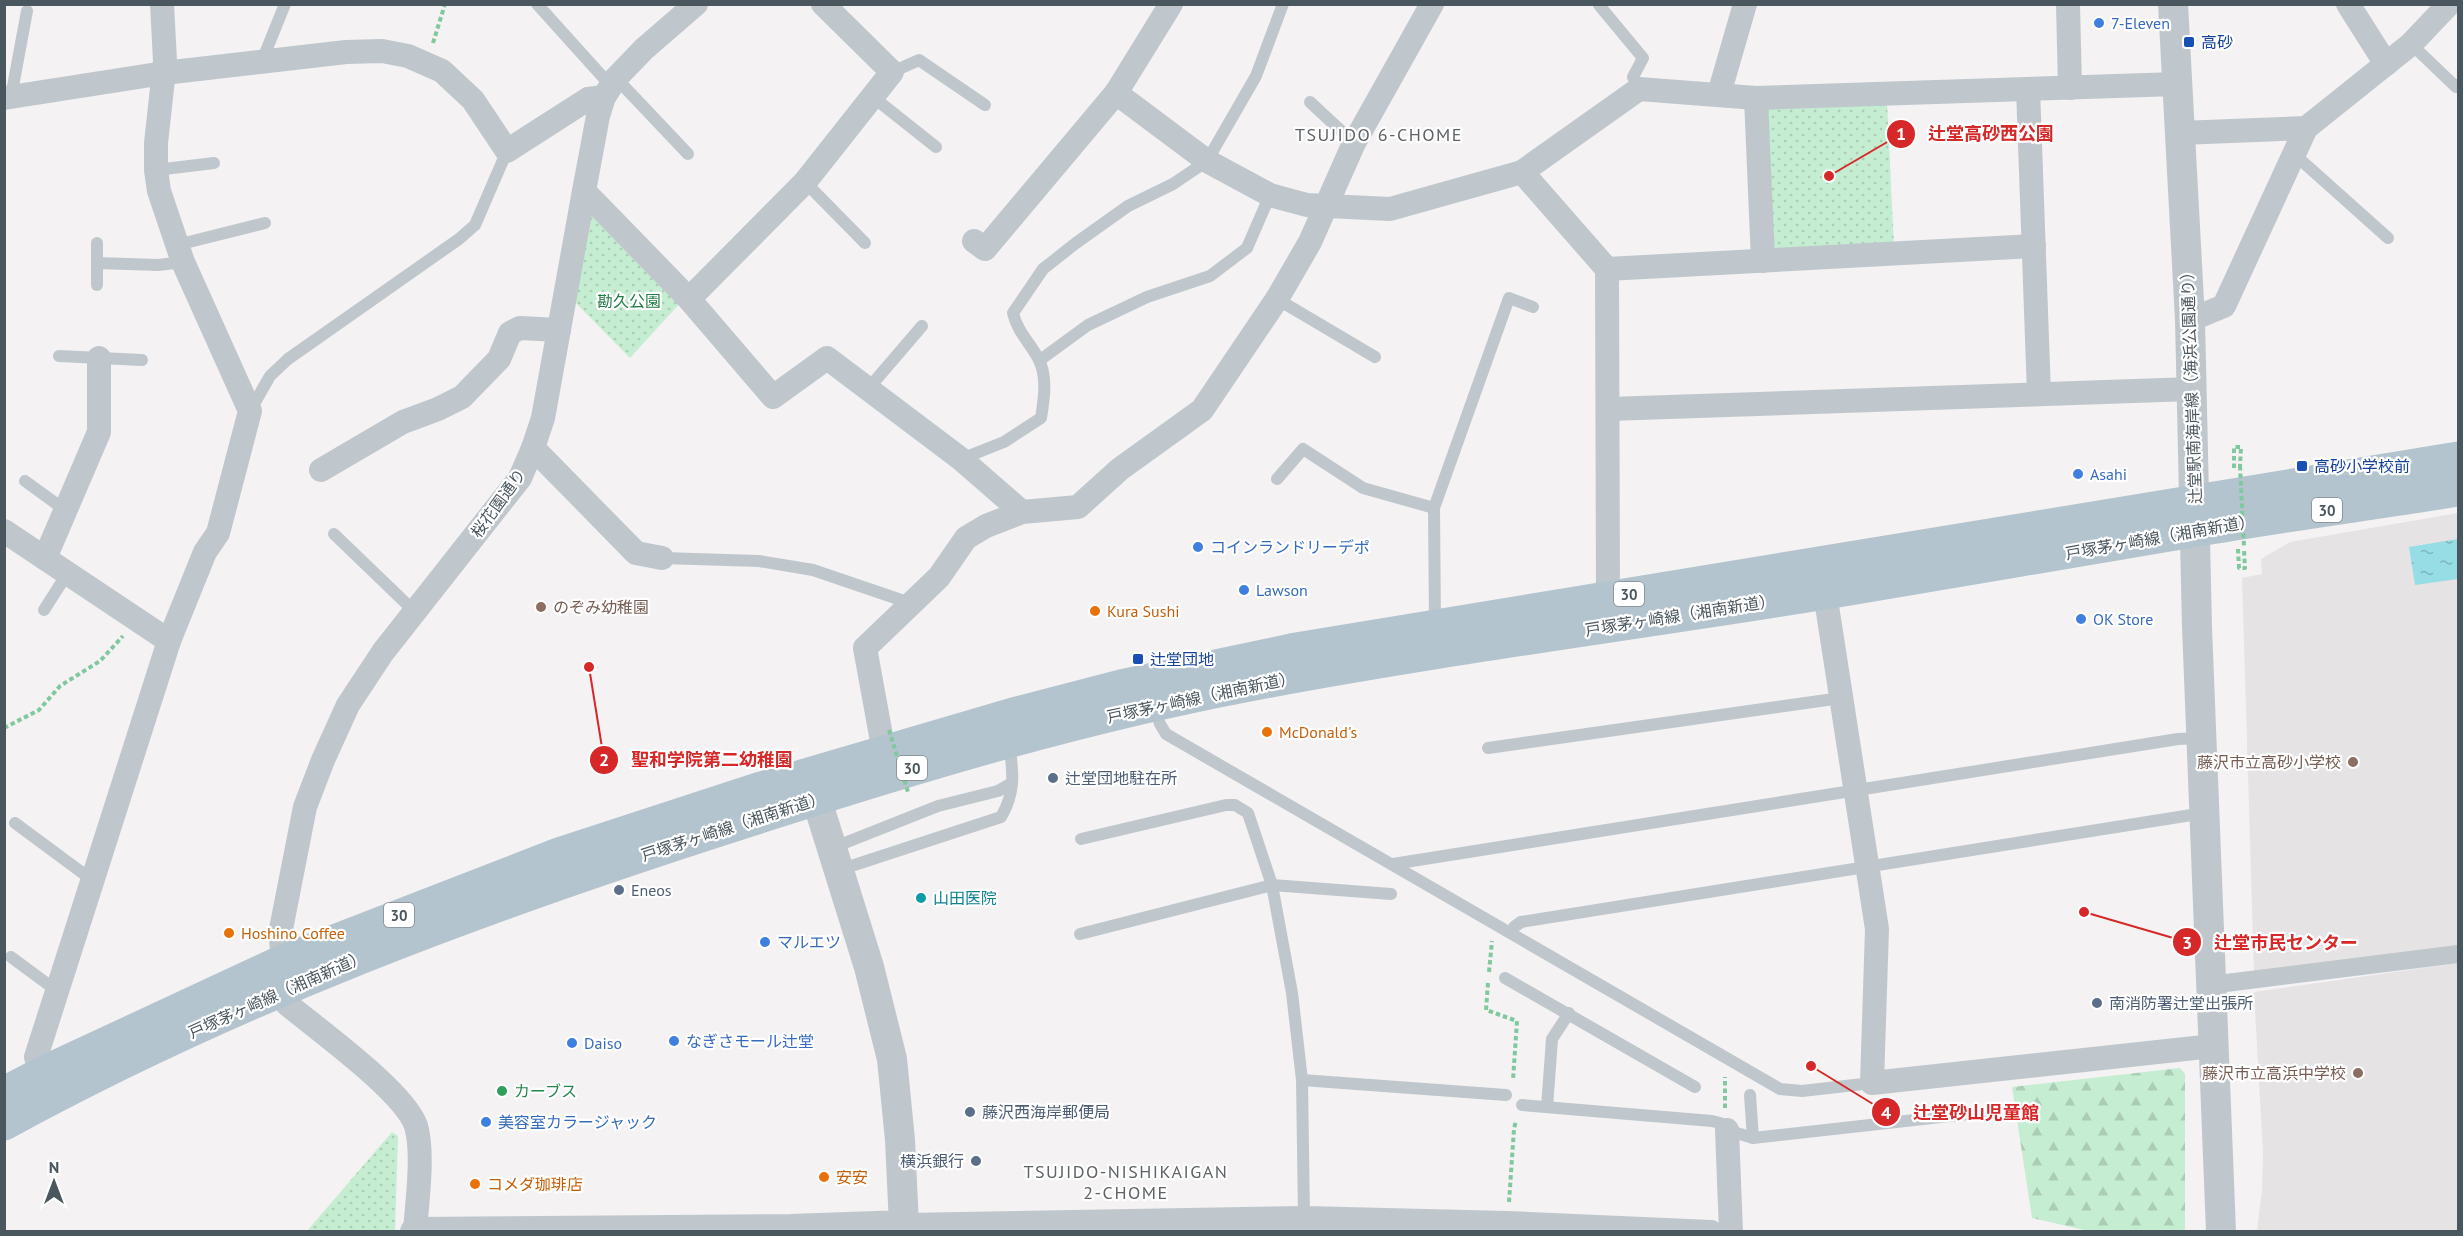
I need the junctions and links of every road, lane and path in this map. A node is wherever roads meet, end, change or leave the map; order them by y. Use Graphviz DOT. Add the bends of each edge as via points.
graph roads {
  1 [pos="162,4"];
  2 [pos="285,4"];
  3 [pos="445,4"];
  4 [pos="537,4"];
  5 [pos="696,4"];
  6 [pos="823,4"];
  7 [pos="1171,4"];
  8 [pos="1283,4"];
  9 [pos="1432,4"];
  10 [pos="1745,4"];
  11 [pos="2068,4"];
  12 [pos="2174,4"];
  13 [pos="2348,4"];
  14 [pos="2449,4"];
  15 [pos="1599,5"];
  16 [pos="27,11"];
  17 [pos="2411,45"];
  18 [pos="262,61"];
  19 [pos="425,63"];
  20 [pos="2386,64"];
  21 [pos="892,72"];
  22 [pos="164,73"];
  23 [pos="2177,84"];
  24 [pos="2458,85"];
  25 [pos="610,87"];
  26 [pos="2070,88"];
  27 [pos="1639,89"];
  28 [pos="2028,89"];
  29 [pos="1116,93"];
  30 [pos="1719,94"];
  31 [pos="8,97"];
  32 [pos="873,98"];
  33 [pos="1756,98"];
  34 [pos="1310,102"];
  35 [pos="985,105"];
  36 [pos="2306,128"];
  37 [pos="2180,133"];
  38 [pos="1353,143"];
  39 [pos="936,147"];
  40 [pos="507,151"];
  41 [pos="688,154"];
  42 [pos="2294,154"];
  43 [pos="1207,161"];
  44 [pos="214,163"];
  45 [pos="156,170"];
  46 [pos="1522,171"];
  47 [pos="805,182"];
  48 [pos="584,191"];
  49 [pos="1270,195"];
  50 [pos="1327,206"];
  51 [pos="265,223"];
  52 [pos="2388,238"];
  53 [pos="974,241"];
  54 [pos="97,243"];
  55 [pos="865,243"];
  56 [pos="2034,246"];
  57 [pos="180,253"];
  58 [pos="1763,261"];
  59 [pos="97,263"];
  60 [pos="1607,269"];
  61 [pos="97,285"];
  62 [pos="689,299"];
  63 [pos="1277,299"];
  64 [pos="1533,307"];
  65 [pos="2190,320"];
  66 [pos="922,326"];
  67 [pos="559,330"];
  68 [pos="59,356"];
  69 [pos="1375,357"];
  70 [pos="99,358"];
  71 [pos="142,360"];
  72 [pos="1040,360"];
  73 [pos="868,389"];
  74 [pos="2192,389"];
  75 [pos="2039,394"];
  76 [pos="1609,409"];
  77 [pos="250,411"];
  78 [pos="533,448"];
  79 [pos="2458,458"];
  80 [pos="961,459"];
  81 [pos="2234,465"];
  82 [pos="321,470"];
  83 [pos="1277,479"];
  84 [pos="25,482"];
  85 [pos="2458,490"];
  86 [pos="1434,508"];
  87 [pos="65,510"];
  88 [pos="1022,512"];
  89 [pos="2196,515"];
  90 [pos="4,531"];
  91 [pos="334,534"];
  92 [pos="2238,553"];
  93 [pos="45,558"];
  94 [pos="662,558"];
  95 [pos="67,574"];
  96 [pos="1825,593"];
  97 [pos="1608,597"];
  98 [pos="913,604"];
  99 [pos="44,610"];
  100 [pos="415,612"];
  101 [pos="138,620"];
  102 [pos="1436,626"];
  103 [pos="169,640"];
  104 [pos="1841,698"];
  105 [pos="1155,705"];
  106 [pos="4,728"];
  107 [pos="2202,738"];
  108 [pos="886,741"];
  109 [pos="1008,741"];
  110 [pos="1488,748"];
  111 [pos="1012,783"];
  112 [pos="813,786"];
  113 [pos="1856,790"];
  114 [pos="909,792"];
  115 [pos="2204,813"];
  116 [pos="15,823"];
  117 [pos="1081,839"];
  118 [pos="835,859"];
  119 [pos="1394,864"];
  120 [pos="1867,867"];
  121 [pos="92,880"];
  122 [pos="1272,885"];
  123 [pos="1391,894"];
  124 [pos="1515,927"];
  125 [pos="1492,931"];
  126 [pos="1080,934"];
  127 [pos="2458,954"];
  128 [pos="10,957"];
  129 [pos="285,974"];
  130 [pos="1505,978"];
  131 [pos="2210,985"];
  132 [pos="57,991"];
  133 [pos="1481,1004"];
  134 [pos="1486,1010"];
  135 [pos="1569,1013"];
  136 [pos="2213,1046"];
  137 [pos="1726,1073"];
  138 [pos="1302,1080"];
  139 [pos="17,1081"];
  140 [pos="1872,1083"];
  141 [pos="1695,1087"];
  142 [pos="1509,1092"];
  143 [pos="1750,1095"];
  144 [pos="1546,1107"];
  145 [pos="1520,1110"];
  146 [pos="1995,1111"];
  147 [pos="4,1124"];
  148 [pos="1727,1130"];
  149 [pos="1753,1138"];
  150 [pos="1304,1218"];
  151 [pos="1508,1223"];
  152 [pos="903,1225"];
  153 [pos="1225,1225"];
  154 [pos="415,1231"];
  155 [pos="1711,1232"];
  156 [pos="1731,1232"];
  157 [pos="2221,1232"];
  1 -- 22 [label="street"];
  2 -- 18 [label="lane"];
  3 -- 19 [label="path"];
  4 -- 25 [label="lane"];
  5 -- 25 [label="street, 桜花園通り" via="644,50"];
  6 -- 21 [label="street"];
  7 -- 29 [label="street"];
  8 -- 43 [label="lane" via="1256,76"];
  9 -- 38 [label="street"];
  10 -- 30 [label="street"];
  11 -- 26 [label="street"];
  12 -- 23 [label="street, 辻堂駅南海岸線（海浜公園通り）"];
  13 -- 20 [label="street"];
  14 -- 17 [label="street"];
  15 -- 27 [label="lane" via="1643,58 1633,77"];
  16 -- 31 [label="lane"];
  17 -- 20 [label="street"];
  17 -- 24 [label="lane"];
  18 -- 19 [label="street" via="382,51"];
  18 -- 22 [label="street"];
  19 -- 40 [label="street" via="442,71 473,100"];
  20 -- 36 [label="street"];
  21 -- 32 [label="street"];
  21 -- 35 [label="lane" via="919,60"];
  22 -- 31 [label="street"];
  22 -- 45 [label="street"];
  23 -- 26 [label="street"];
  23 -- 37 [label="street, 辻堂駅南海岸線（海浜公園通り）"];
  25 -- 40 [label="street"];
  25 -- 41 [label="lane"];
  25 -- 48 [label="street, 桜花園通り" via="598,116"];
  26 -- 28 [label="street"];
  27 -- 30 [label="street"];
  27 -- 46 [label="street"];
  28 -- 33 [label="street"];
  28 -- 56 [label="street"];
  29 -- 43 [label="street"];
  29 -- 53 [label="street" via="985,249"];
  30 -- 33 [label="street"];
  32 -- 39 [label="lane"];
  32 -- 47 [label="street"];
  33 -- 58 [label="street"];
  34 -- 38 [label="lane"];
  36 -- 37 [label="street"];
  36 -- 42 [label="street"];
  37 -- 65 [label="street, 辻堂駅南海岸線（海浜公園通り）"];
  38 -- 50 [label="street"];
  40 -- 77 [label="lane" via="475,225 288,359 270,376"];
  42 -- 52 [label="lane"];
  42 -- 65 [label="street" via="2224,306"];
  43 -- 49 [label="street"];
  43 -- 72 [label="lane" via="1173,184 1128,206 1043,269 1013,314"];
  44 -- 45 [label="lane"];
  45 -- 57 [label="street"];
  46 -- 50 [label="street" via="1390,209"];
  46 -- 60 [label="street"];
  47 -- 55 [label="lane"];
  47 -- 62 [label="street"];
  48 -- 62 [label="street"];
  48 -- 67 [label="street, 桜花園通り"];
  49 -- 50 [label="street"];
  49 -- 72 [label="lane" via="1247,248 1210,276 1147,297 1088,325"];
  50 -- 63 [label="street"];
  51 -- 57 [label="lane"];
  54 -- 59 [label="lane"];
  56 -- 58 [label="street"];
  56 -- 75 [label="street"];
  57 -- 59 [label="lane" via="158,265"];
  57 -- 77 [label="street"];
  58 -- 60 [label="street"];
  59 -- 61 [label="lane"];
  60 -- 76 [label="street"];
  62 -- 73 [label="street" via="773,397 827,358"];
  63 -- 69 [label="lane"];
  63 -- 88 [label="street" via="1202,410 1120,469 1078,507"];
  64 -- 86 [label="lane" via="1509,298"];
  65 -- 74 [label="street, 辻堂駅南海岸線（海浜公園通り）"];
  66 -- 73 [label="lane"];
  67 -- 78 [label="street, 桜花園通り" via="543,418"];
  67 -- 82 [label="street" via="520,328 510,333 499,359 462,397 403,422"];
  68 -- 70 [label="lane"];
  70 -- 71 [label="lane"];
  70 -- 87 [label="street" via="99,432"];
  72 -- 80 [label="lane" via="1045,387 1041,418 1004,442"];
  73 -- 80 [label="street"];
  74 -- 75 [label="street"];
  74 -- 89 [label="street, 辻堂駅南海岸線（海浜公園通り）"];
  75 -- 76 [label="street"];
  76 -- 97 [label="street"];
  77 -- 103 [label="street" via="218,533 205,552"];
  78 -- 94 [label="street" via="636,553"];
  78 -- 100 [label="street, 桜花園通り" via="520,478"];
  79 -- 89 [label="main road, 戸塚茅ヶ崎線（湘南新道） / 30"];
  80 -- 88 [label="street"];
  81 -- 92 [label="path, bridge" via="2234,447 2241,447 2245,568 2240,568"];
  83 -- 86 [label="lane" via="1303,449 1363,488"];
  84 -- 87 [label="lane"];
  85 -- 89 [label="main road, 戸塚茅ヶ崎線（湘南新道） / 30"];
  86 -- 102 [label="lane"];
  87 -- 93 [label="street"];
  88 -- 98 [label="street" via="966,538 939,577"];
  89 -- 96 [label="main road, 戸塚茅ヶ崎線（湘南新道） / 30"];
  89 -- 97 [label="main road, 戸塚茅ヶ崎線（湘南新道） / 30"];
  89 -- 107 [label="street, 辻堂駅南海岸線（海浜公園通り）"];
  90 -- 93 [label="street"];
  91 -- 100 [label="lane"];
  93 -- 95 [label="street"];
  94 -- 98 [label="lane" via="759,561 813,570"];
  95 -- 99 [label="lane"];
  95 -- 101 [label="street"];
  96 -- 104 [label="street"];
  96 -- 105 [label="main road, 戸塚茅ヶ崎線（湘南新道） / 30" via="1419,656"];
  97 -- 102 [label="main road, 戸塚茅ヶ崎線（湘南新道） / 30"];
  98 -- 108 [label="street" via="865,648"];
  100 -- 129 [label="street, 桜花園通り" via="348,705 305,807 281,929"];
  101 -- 103 [label="street"];
  101 -- 106 [label="path" via="100,661 60,686 39,710"];
  102 -- 108 [label="main road, 戸塚茅ヶ崎線（湘南新道） / 30" via="1296,649"];
  103 -- 121 [label="street"];
  104 -- 110 [label="lane"];
  104 -- 113 [label="street"];
  105 -- 109 [label="main road, 戸塚茅ヶ崎線（湘南新道） / 30"];
  105 -- 119 [label="lane" via="1166,734"];
  107 -- 113 [label="lane"];
  107 -- 115 [label="street, 辻堂駅南海岸線（海浜公園通り）"];
  108 -- 112 [label="main road, 戸塚茅ヶ崎線（湘南新道） / 30"];
  108 -- 114 [label="path, bridge"];
  109 -- 111 [label="lane"];
  109 -- 112 [label="main road, 戸塚茅ヶ崎線（湘南新道） / 30" via="910,768"];
  111 -- 118 [label="lane" via="998,791 938,806"];
  111 -- 118 [label="lane" via="1010,802 1001,817"];
  112 -- 118 [label="street"];
  112 -- 129 [label="main road, 戸塚茅ヶ崎線（湘南新道） / 30" via="402,940"];
  113 -- 119 [label="lane"];
  113 -- 120 [label="street"];
  115 -- 120 [label="lane"];
  115 -- 131 [label="street, 辻堂駅南海岸線（海浜公園通り）"];
  116 -- 121 [label="lane"];
  117 -- 122 [label="lane" via="1235,805 1248,813 1252,821"];
  118 -- 152 [label="street" via="869,967 892,1059"];
  119 -- 140 [label="lane" via="1780,1089 1802,1091"];
  120 -- 124 [label="lane" via="1521,922"];
  120 -- 140 [label="street" via="1877,930"];
  121 -- 132 [label="street"];
  122 -- 123 [label="lane"];
  122 -- 126 [label="lane"];
  122 -- 138 [label="lane" via="1292,993"];
  125 -- 134 [label="path"];
  127 -- 131 [label="street"];
  128 -- 132 [label="lane"];
  129 -- 139 [label="main road, 戸塚茅ヶ崎線（湘南新道） / 30"];
  129 -- 147 [label="main road, 戸塚茅ヶ崎線（湘南新道） / 30"];
  129 -- 154 [label="street, 桜花園通り" via="287,1004 392,1091 412,1116 418,1138"];
  130 -- 135 [label="lane"];
  131 -- 136 [label="street, 辻堂駅南海岸線（海浜公園通り）"];
  132 -- 139 [label="street" via="36,1056"];
  133 -- 134 [label="path"];
  134 -- 142 [label="path" via="1517,1021"];
  135 -- 141 [label="lane"];
  135 -- 144 [label="lane" via="1552,1040"];
  136 -- 140 [label="street"];
  136 -- 157 [label="street, 辻堂駅南海岸線（海浜公園通り）"];
  137 -- 148 [label="path"];
  138 -- 142 [label="lane"];
  138 -- 150 [label="lane"];
  143 -- 149 [label="lane"];
  144 -- 145 [label="lane"];
  144 -- 148 [label="lane" via="1712,1121"];
  145 -- 151 [label="path" via="1514,1130"];
  146 -- 149 [label="lane"];
  148 -- 149 [label="lane"];
  148 -- 156 [label="street"];
  150 -- 151 [label="street"];
  150 -- 153 [label="street"];
  151 -- 155 [label="street"];
  152 -- 153 [label="street"];
  152 -- 154 [label="street"];
}
